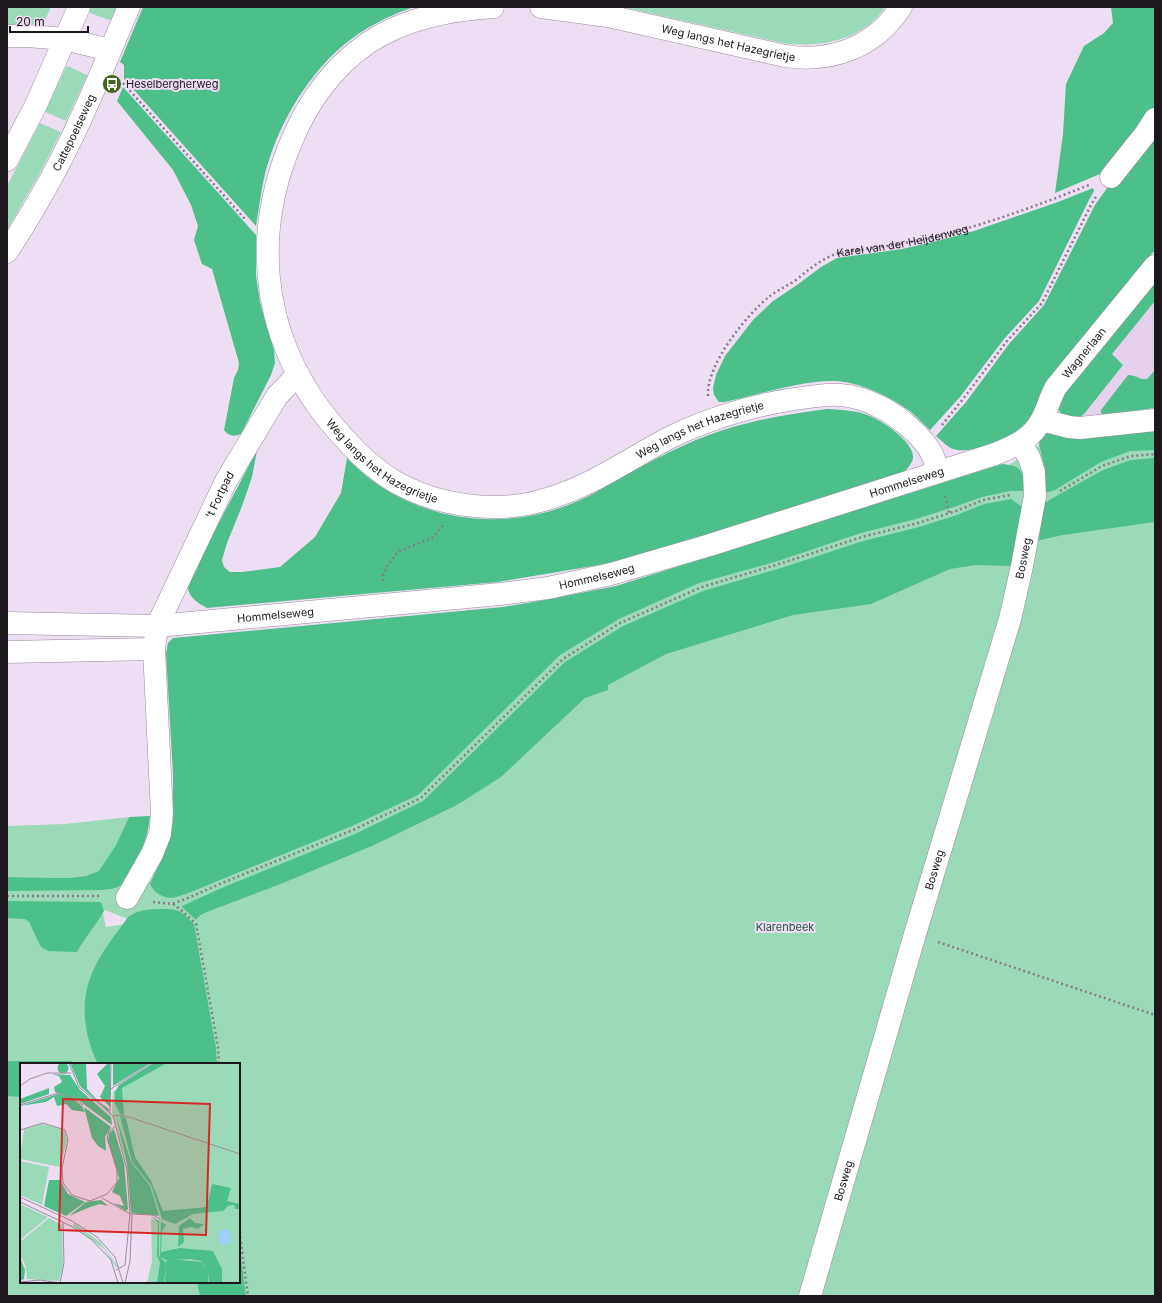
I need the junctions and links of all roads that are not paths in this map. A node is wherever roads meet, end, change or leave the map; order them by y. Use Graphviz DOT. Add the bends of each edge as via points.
graph roads {
  1 [pos="79,7"];
  2 [pos="129,7"];
  3 [pos="494,7"];
  4 [pos="541,7"];
  5 [pos="901,7"];
  6 [pos="7,36"];
  7 [pos="65,39"];
  8 [pos="110,50"];
  9 [pos="1155,119"];
  10 [pos="7,160"];
  11 [pos="1110,177"];
  12 [pos="7,252"];
  13 [pos="1155,266"];
  14 [pos="298,374"];
  15 [pos="1042,420"];
  16 [pos="1155,420"];
  17 [pos="1020,443"];
  18 [pos="938,472"];
  19 [pos="7,623"];
  20 [pos="40,624"];
  21 [pos="157,626"];
  22 [pos="154,649"];
  23 [pos="7,652"];
  24 [pos="39,652"];
  25 [pos="127,898"];
  26 [pos="810,1296"];
  1 -- 7 [label="street"];
  2 -- 8 [label="street, Cattepoelseweg"];
  3 -- 14 [label="street, Weg langs het Hazegrietje" via="429,16 367,43 339,67 318,92 300,121 278,178 267,246 268,271 277,321 290,360"];
  4 -- 5 [label="street, Weg langs het Hazegrietje" via="608,16 799,58 830,56 856,48 872,39"];
  6 -- 7 [label="street"];
  7 -- 8 [label="street"];
  7 -- 10 [label="street"];
  8 -- 12 [label="street, Cattepoelseweg" via="71,141"];
  9 -- 11 [label="street"];
  13 -- 15 [label="street, Wagnerlaan" via="1056,387"];
  14 -- 18 [label="street, Weg langs het Hazegrietje" via="327,418 370,465 400,485 423,494 478,507 521,505 546,500 580,487 672,437 743,410 798,399 840,395 876,404 892,413 925,443"];
  14 -- 21 [label="street, 't Fortpad" via="277,396 226,481"];
  15 -- 16 [label="street" via="1080,428"];
  15 -- 17 [label="street, Wagnerlaan"];
  17 -- 18 [label="street, Hommelseweg" via="995,454"];
  17 -- 26 [label="street, Bosweg" via="1029,457 1034,472 1035,496 1010,619"];
  18 -- 21 [label="street, Hommelseweg" via="710,545 611,574 548,588"];
  19 -- 20 [label="street, Hommelseweg"];
  20 -- 21 [label="street, Hommelseweg"];
  20 -- 24 [label="street"];
  21 -- 22 [label="street"];
  22 -- 24 [label="street"];
  22 -- 25 [label="street" via="162,812 160,834 152,854"];
  23 -- 24 [label="street"];
}
